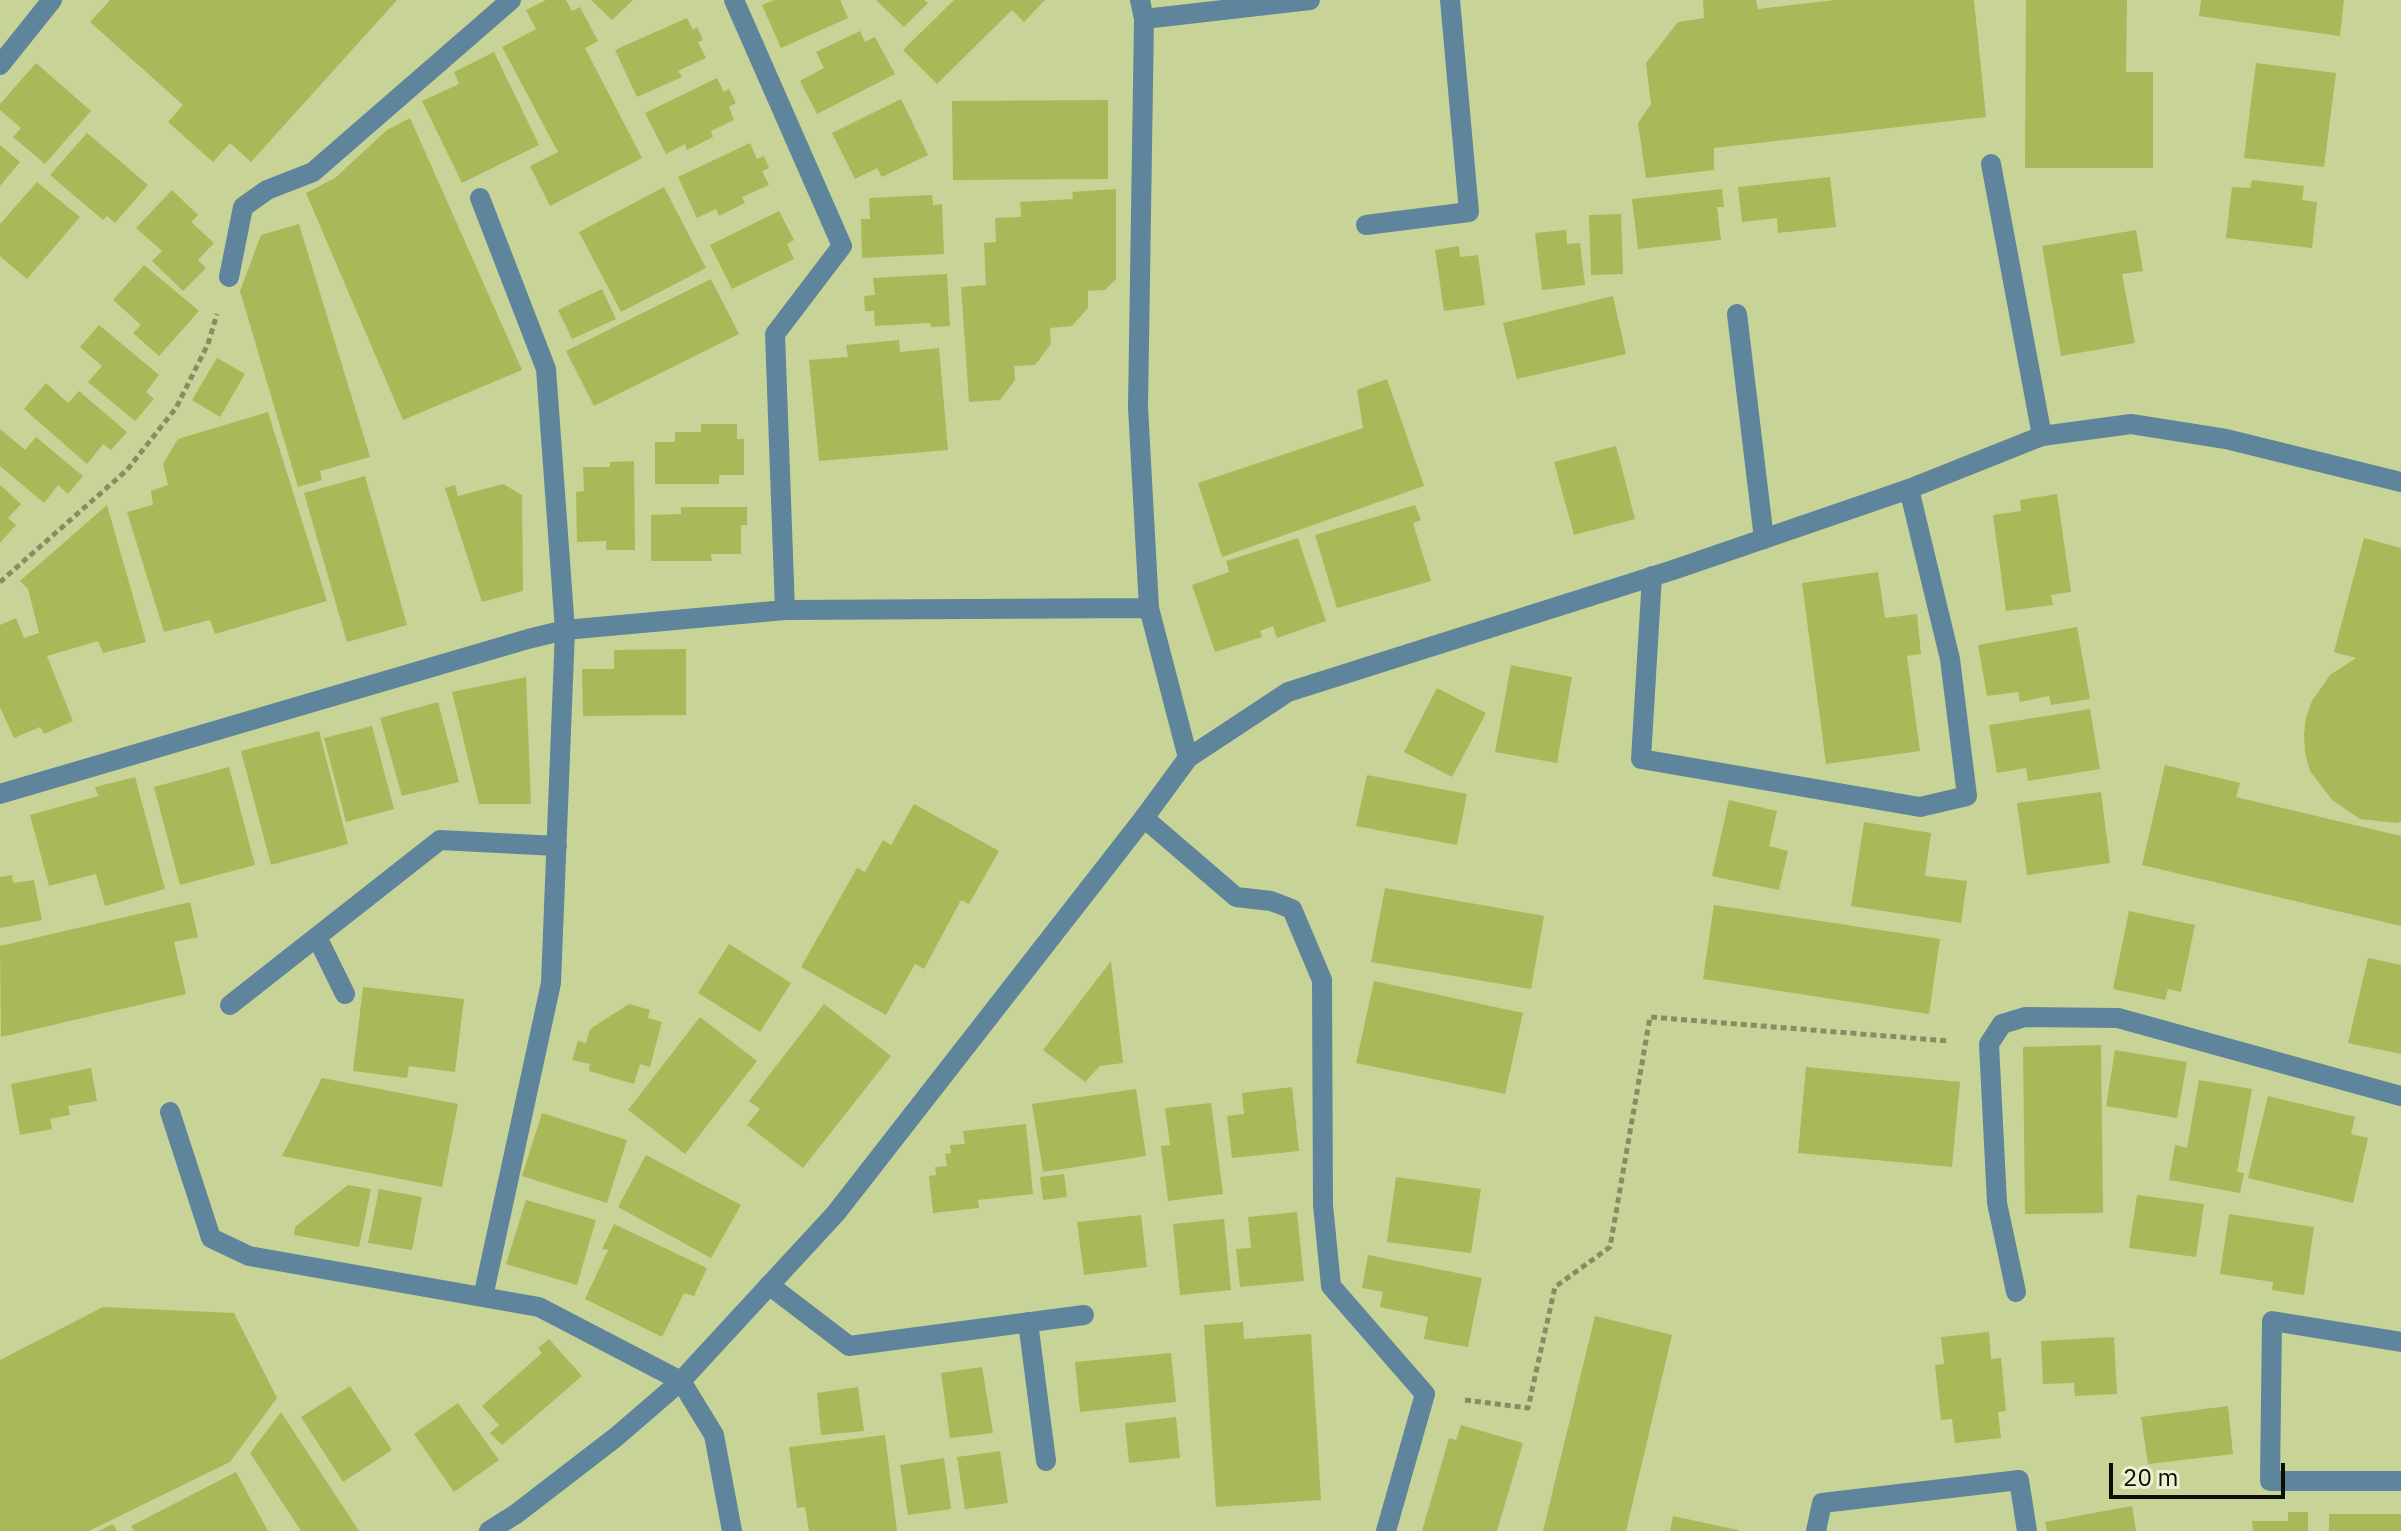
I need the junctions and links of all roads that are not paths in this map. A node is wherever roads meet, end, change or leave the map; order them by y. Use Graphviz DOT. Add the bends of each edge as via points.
graph roads {
  1 [pos="52,0"];
  2 [pos="511,0"];
  3 [pos="734,0"];
  4 [pos="1310,0"];
  5 [pos="1450,0"];
  6 [pos="1142,10"];
  7 [pos="0,65"];
  8 [pos="1991,164"];
  9 [pos="480,198"];
  10 [pos="1366,225"];
  11 [pos="229,277"];
  12 [pos="1737,314"];
  13 [pos="2042,436"];
  14 [pos="2401,482"];
  15 [pos="1909,489"];
  16 [pos="1764,539"];
  17 [pos="1652,576"];
  18 [pos="1149,608"];
  19 [pos="785,610"];
  20 [pos="565,630"];
  21 [pos="1188,758"];
  22 [pos="0,794"];
  23 [pos="1144,818"];
  24 [pos="557,846"];
  25 [pos="317,937"];
  26 [pos="345,994"];
  27 [pos="230,1005"];
  28 [pos="2401,1096"];
  29 [pos="170,1112"];
  30 [pos="769,1285"];
  31 [pos="2016,1292"];
  32 [pos="483,1297"];
  33 [pos="1084,1315"];
  34 [pos="1028,1322"];
  35 [pos="2401,1342"];
  36 [pos="681,1381"];
  37 [pos="1046,1461"];
  38 [pos="2401,1481"];
  39 [pos="489,1531"];
  40 [pos="732,1531"];
  41 [pos="1386,1531"];
  42 [pos="1816,1531"];
  43 [pos="2027,1531"];
  1 -- 7 [label="street"];
  2 -- 11 [label="street" via="313,172 267,190 243,207"];
  3 -- 19 [label="street" via="842,246 775,334"];
  4 -- 6 [label="street"];
  5 -- 10 [label="street" via="1469,212"];
  6 -- 18 [label="street" via="1138,407"];
  8 -- 13 [label="street"];
  9 -- 20 [label="street" via="546,369"];
  12 -- 16 [label="street"];
  13 -- 14 [label="street" via="2131,424 2226,439"];
  13 -- 15 [label="street"];
  15 -- 16 [label="street"];
  15 -- 17 [label="street" via="1950,659 1967,796 1920,807 1641,759"];
  16 -- 17 [label="street"];
  17 -- 21 [label="street" via="1288,692"];
  18 -- 19 [label="street"];
  18 -- 21 [label="street"];
  19 -- 20 [label="street"];
  20 -- 22 [label="street"];
  20 -- 24 [label="street"];
  21 -- 23 [label="street"];
  23 -- 30 [label="street" via="836,1213"];
  23 -- 41 [label="street" via="1236,897 1292,909 1322,980 1323,1205 1331,1286 1425,1394"];
  24 -- 25 [label="street" via="440,840"];
  24 -- 32 [label="street" via="551,983"];
  25 -- 26 [label="street"];
  25 -- 27 [label="street"];
  28 -- 31 [label="street" via="2118,1018 2025,1017 2002,1024 1989,1044 1997,1203"];
  29 -- 32 [label="street" via="211,1238 249,1256"];
  30 -- 34 [label="street" via="849,1346"];
  30 -- 36 [label="street"];
  32 -- 36 [label="street" via="539,1307"];
  33 -- 34 [label="street"];
  34 -- 37 [label="street"];
  35 -- 38 [label="street" via="2272,1321 2270,1481"];
  36 -- 39 [label="street" via="616,1437"];
  36 -- 40 [label="street" via="714,1435"];
  42 -- 43 [label="street" via="1822,1503 2019,1480"];
}
